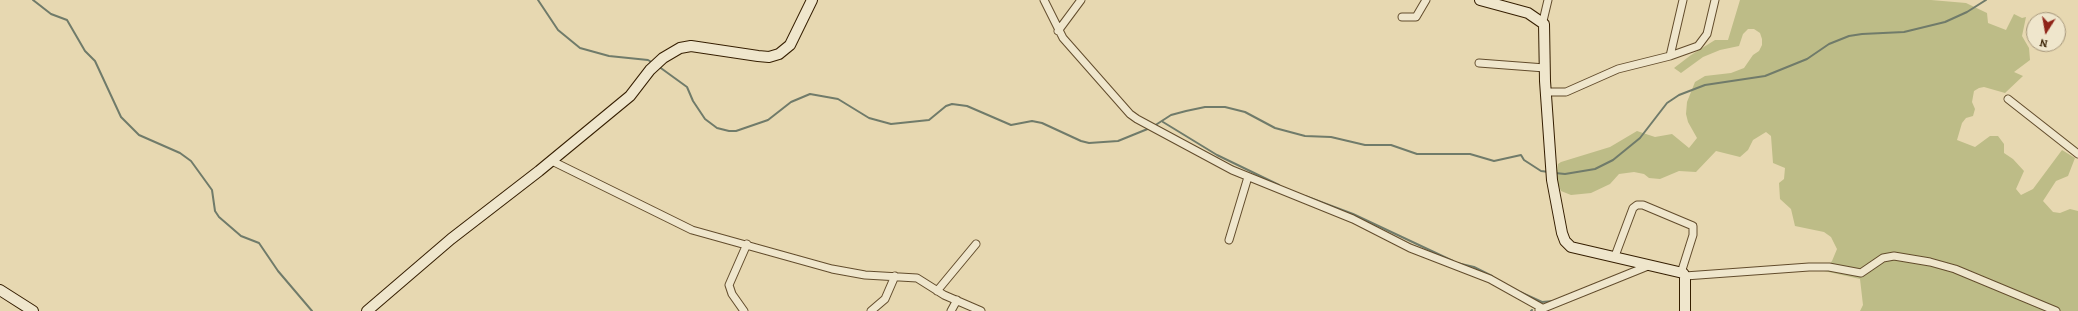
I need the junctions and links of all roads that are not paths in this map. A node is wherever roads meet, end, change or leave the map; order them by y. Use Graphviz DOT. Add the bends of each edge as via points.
graph roads {
  1 [pos="812,0"];
  2 [pos="1044,0"];
  3 [pos="1081,0"];
  4 [pos="1426,0"];
  5 [pos="1480,0"];
  6 [pos="1548,0"];
  7 [pos="1683,0"];
  8 [pos="1715,0"];
  9 [pos="1402,17"];
  10 [pos="1543,21"];
  11 [pos="1058,31"];
  12 [pos="1670,56"];
  13 [pos="1479,63"];
  14 [pos="1544,68"];
  15 [pos="1546,92"];
  16 [pos="2008,99"];
  17 [pos="2078,154"];
  18 [pos="552,161"];
  19 [pos="1248,177"];
  20 [pos="1228,240"];
  21 [pos="747,244"];
  22 [pos="976,244"];
  23 [pos="1615,256"];
  24 [pos="1648,266"];
  25 [pos="1683,274"];
  26 [pos="895,276"];
  27 [pos="0,290"];
  28 [pos="938,291"];
  29 [pos="957,300"];
  30 [pos="1540,309"];
  31 [pos="33,311"];
  32 [pos="367,311"];
  33 [pos="744,311"];
  34 [pos="870,311"];
  35 [pos="951,311"];
  36 [pos="981,311"];
  37 [pos="1685,311"];
  38 [pos="2056,311"];
  1 -- 18 [label="main road" via="790,45 779,54 769,57 691,46 680,48 663,58 630,96"];
  2 -- 11 [label="street"];
  3 -- 11 [label="street"];
  4 -- 9 [label="street" via="1416,17"];
  5 -- 10 [label="main road" via="1528,13"];
  6 -- 10 [label="street"];
  7 -- 12 [label="street"];
  8 -- 12 [label="street" via="1707,34 1702,42 1698,46"];
  10 -- 14 [label="main road"];
  11 -- 19 [label="street" via="1130,114 1159,132"];
  12 -- 15 [label="street" via="1618,69 1566,92"];
  13 -- 14 [label="street"];
  14 -- 15 [label="main road"];
  15 -- 23 [label="main road" via="1552,180 1562,233 1567,244"];
  16 -- 17 [label="street"];
  18 -- 21 [label="street" via="681,226"];
  18 -- 32 [label="main road" via="451,239"];
  19 -- 20 [label="street"];
  19 -- 30 [label="street" via="1490,280"];
  21 -- 26 [label="street" via="832,269 866,275"];
  21 -- 33 [label="street" via="729,285"];
  22 -- 28 [label="street"];
  23 -- 24 [label="main road"];
  23 -- 25 [label="street" via="1633,208 1643,205 1693,226"];
  24 -- 25 [label="main road"];
  24 -- 30 [label="street"];
  25 -- 37 [label="main road"];
  25 -- 38 [label="street" via="1809,267 1829,267 1861,273 1883,258 1894,256 1955,269"];
  26 -- 28 [label="street" via="917,278"];
  26 -- 34 [label="street" via="885,299"];
  27 -- 31 [label="main road"];
  28 -- 29 [label="street"];
  29 -- 35 [label="street"];
  29 -- 36 [label="street"];
}
